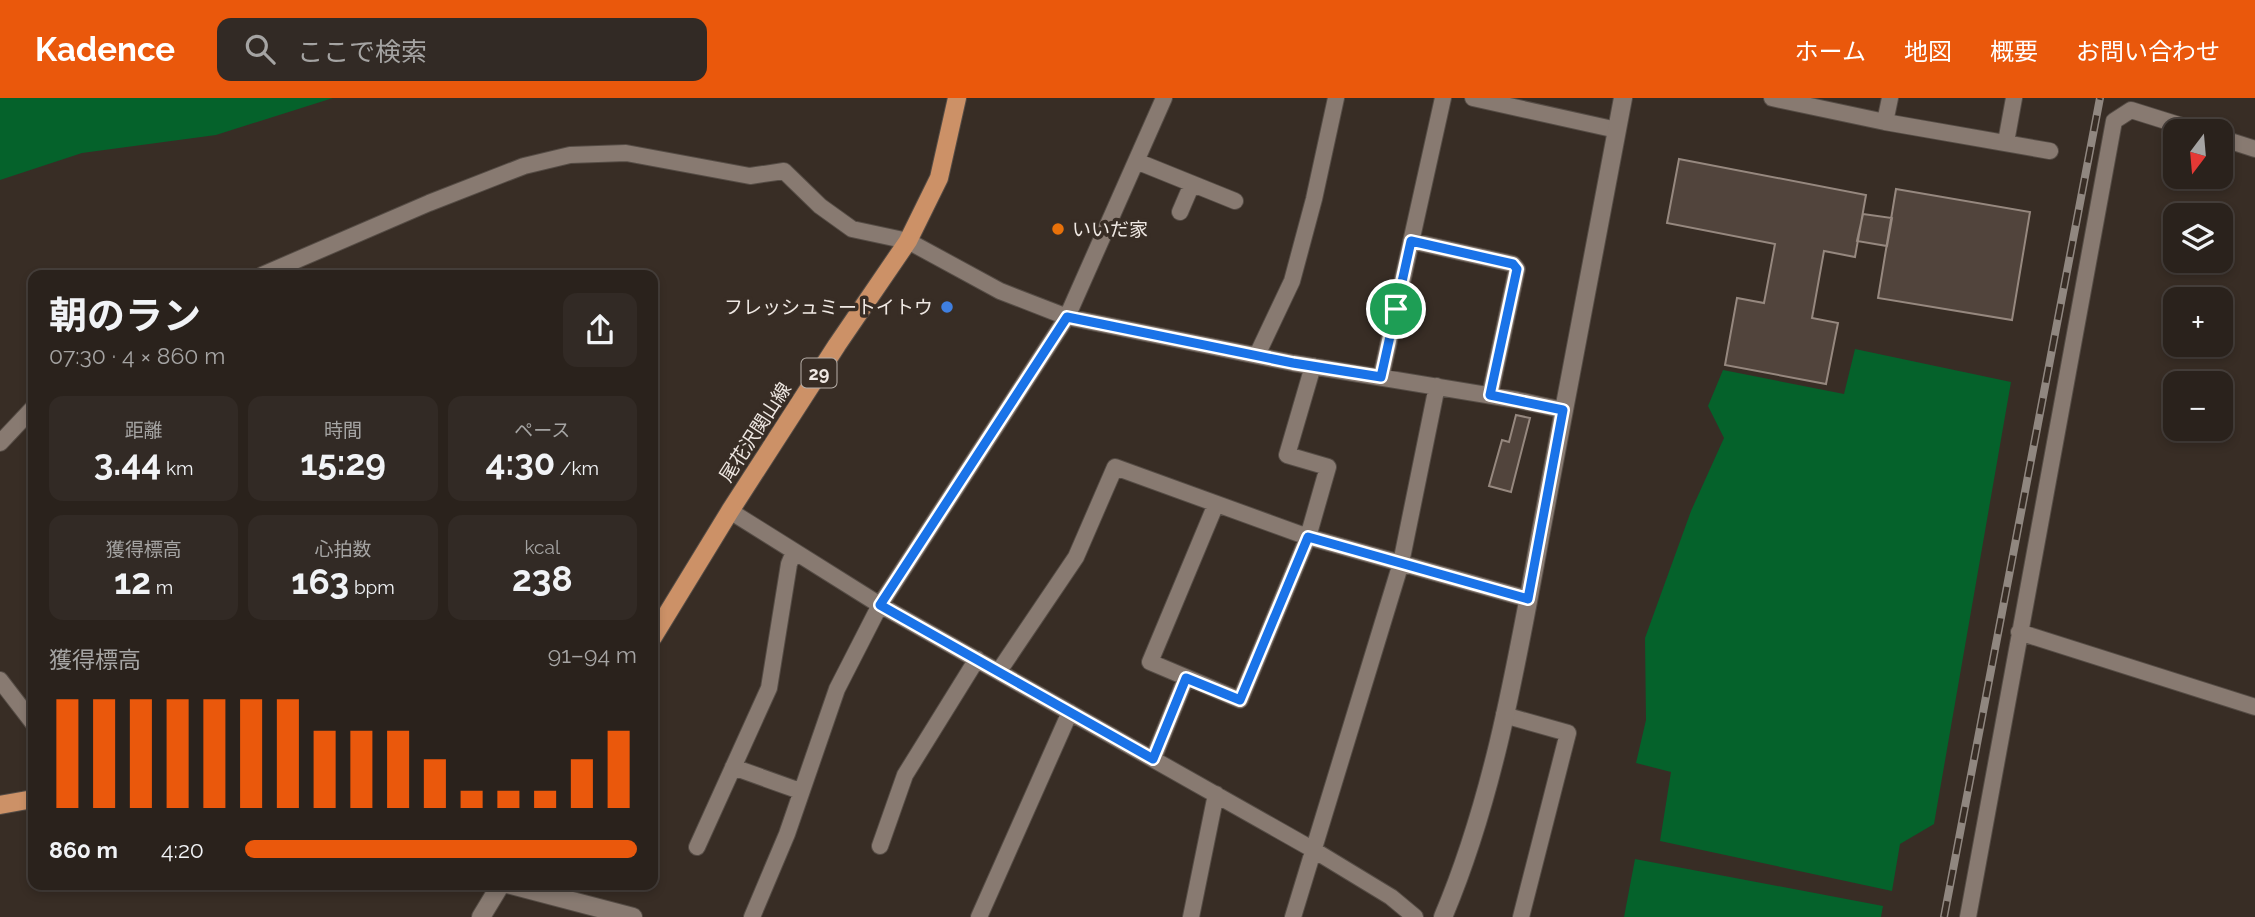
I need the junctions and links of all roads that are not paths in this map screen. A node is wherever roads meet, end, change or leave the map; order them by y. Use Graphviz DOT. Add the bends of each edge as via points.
graph roads {
  1 [pos="957,98"];
  2 [pos="1164,98"];
  3 [pos="1336,98"];
  4 [pos="1443,98"];
  5 [pos="1473,98"];
  6 [pos="1623,98"];
  7 [pos="1772,98"];
  8 [pos="1890,98"];
  9 [pos="2014,98"];
  10 [pos="2163,120"];
  11 [pos="1885,122"];
  12 [pos="1617,130"];
  13 [pos="2006,142"];
  14 [pos="2233,142"];
  15 [pos="2255,149"];
  16 [pos="2050,151"];
  17 [pos="1136,161"];
  18 [pos="1192,184"];
  19 [pos="1235,201"];
  20 [pos="1180,212"];
  21 [pos="908,241"];
  22 [pos="1411,241"];
  23 [pos="273,270"];
  24 [pos="1067,317"];
  25 [pos="1257,355"];
  26 [pos="1314,366"];
  27 [pos="1381,377"];
  28 [pos="1437,386"];
  29 [pos="1490,395"];
  30 [pos="1563,410"];
  31 [pos="28,413"];
  32 [pos="0,443"];
  33 [pos="1216,503"];
  34 [pos="730,511"];
  35 [pos="1308,537"];
  36 [pos="794,552"];
  37 [pos="1401,563"];
  38 [pos="1528,599"];
  39 [pos="880,605"];
  40 [pos="658,629"];
  41 [pos="2019,632"];
  42 [pos="976,659"];
  43 [pos="999,671"];
  44 [pos="1186,678"];
  45 [pos="0,680"];
  46 [pos="2255,708"];
  47 [pos="1070,712"];
  48 [pos="1504,715"];
  49 [pos="28,716"];
  50 [pos="1153,759"];
  51 [pos="733,767"];
  52 [pos="800,791"];
  53 [pos="1216,794"];
  54 [pos="28,800"];
  55 [pos="0,805"];
  56 [pos="697,846"];
  57 [pos="880,846"];
  58 [pos="1312,849"];
  59 [pos="497,890"];
  60 [pos="530,890"];
  61 [pos="481,917"];
  62 [pos="633,917"];
  63 [pos="752,917"];
  64 [pos="979,917"];
  65 [pos="1191,917"];
  66 [pos="1293,917"];
  67 [pos="1415,917"];
  68 [pos="1443,917"];
  69 [pos="1521,917"];
  70 [pos="1968,917"];
  1 -- 21 [label="main road, 尾花沢関山線 / 29" via="939,178"];
  2 -- 17 [label="street"];
  3 -- 25 [label="street" via="1292,281"];
  4 -- 22 [label="street"];
  5 -- 12 [label="street"];
  6 -- 12 [label="street"];
  7 -- 11 [label="street"];
  8 -- 11 [label="street"];
  9 -- 13 [label="street"];
  10 -- 41 [label="street" via="2131,110 2114,121"];
  11 -- 13 [label="street"];
  12 -- 30 [label="street"];
  13 -- 16 [label="street"];
  14 -- 15 [label="street"];
  17 -- 18 [label="street"];
  17 -- 24 [label="street"];
  18 -- 19 [label="street"];
  18 -- 20 [label="street"];
  21 -- 23 [label="street" via="852,229 784,172 750,176 625,153 570,155 524,166 429,202"];
  21 -- 24 [label="street" via="1000,291"];
  21 -- 34 [label="main road, 尾花沢関山線 / 29"];
  22 -- 27 [label="street"];
  22 -- 29 [label="street" via="1513,264 1517,269"];
  24 -- 25 [label="street"];
  24 -- 39 [label="street"];
  25 -- 26 [label="street"];
  26 -- 27 [label="street"];
  26 -- 35 [label="street" via="1287,455 1328,467"];
  27 -- 28 [label="street"];
  28 -- 29 [label="street"];
  28 -- 37 [label="street"];
  29 -- 30 [label="street"];
  30 -- 38 [label="street"];
  31 -- 32 [label="street"];
  33 -- 35 [label="street"];
  33 -- 43 [label="street" via="1115,467 1076,557"];
  33 -- 44 [label="street" via="1150,662"];
  34 -- 36 [label="street"];
  34 -- 40 [label="main road, 尾花沢関山線 / 29"];
  35 -- 37 [label="street"];
  35 -- 44 [label="street" via="1240,700"];
  36 -- 39 [label="street"];
  36 -- 51 [label="street" via="769,688"];
  37 -- 38 [label="street"];
  37 -- 58 [label="street"];
  38 -- 48 [label="street"];
  39 -- 42 [label="street"];
  39 -- 52 [label="street" via="837,689"];
  41 -- 46 [label="street"];
  41 -- 70 [label="street"];
  42 -- 43 [label="street"];
  42 -- 57 [label="street" via="905,775"];
  43 -- 47 [label="street"];
  44 -- 50 [label="street"];
  45 -- 49 [label="street"];
  47 -- 50 [label="street"];
  47 -- 64 [label="street"];
  48 -- 68 [label="street" via="1478,817"];
  48 -- 69 [label="street" via="1568,733"];
  50 -- 53 [label="street"];
  51 -- 52 [label="street"];
  51 -- 56 [label="street"];
  52 -- 63 [label="street"];
  53 -- 58 [label="street"];
  53 -- 65 [label="street"];
  54 -- 55 [label="main road"];
  58 -- 66 [label="street"];
  58 -- 67 [label="street"];
  59 -- 61 [label="street"];
  60 -- 62 [label="street"];
}
